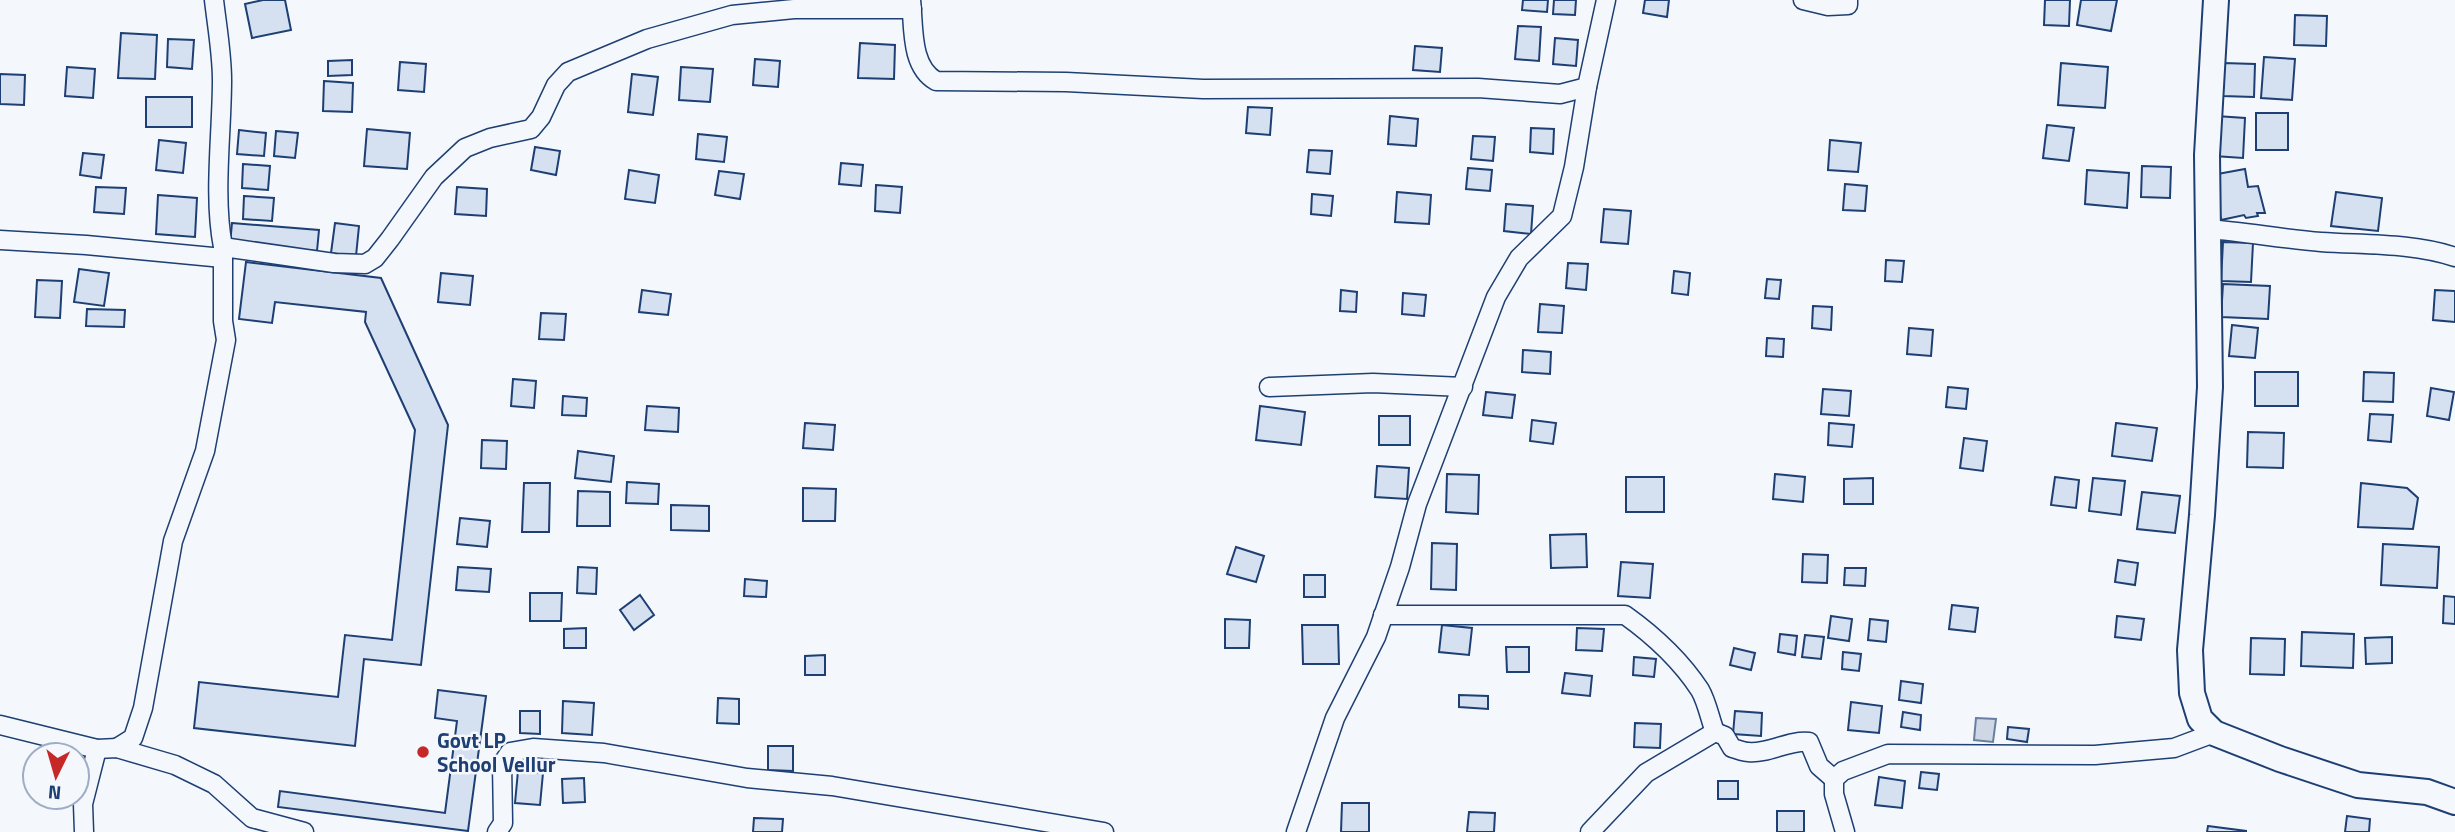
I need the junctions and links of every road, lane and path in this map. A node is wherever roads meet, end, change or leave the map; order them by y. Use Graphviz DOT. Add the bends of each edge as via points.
graph roads {
  1 [pos="214,0"];
  2 [pos="1606,0"];
  3 [pos="1803,0"];
  4 [pos="1848,0"];
  5 [pos="2216,0"];
  6 [pos="911,5"];
  7 [pos="1587,87"];
  8 [pos="2208,229"];
  9 [pos="0,240"];
  10 [pos="223,253"];
  11 [pos="2455,257"];
  12 [pos="1269,387"];
  13 [pos="1462,387"];
  14 [pos="1383,615"];
  15 [pos="0,725"];
  16 [pos="1715,732"];
  17 [pos="2214,733"];
  18 [pos="96,748"];
  19 [pos="117,748"];
  20 [pos="1834,779"];
  21 [pos="2455,802"];
  22 [pos="84,832"];
  23 [pos="304,832"];
  24 [pos="496,832"];
  25 [pos="1104,832"];
  26 [pos="1296,832"];
  27 [pos="1590,832"];
  28 [pos="1845,832"];
  1 -- 10 [label="street" via="222,78"];
  2 -- 7 [label="street"];
  3 -- 4 [label="street" via="1828,6 1848,5"];
  5 -- 8 [label="main road" via="2207,155"];
  6 -- 7 [label="street" via="916,52 925,74 936,81 1203,89 1478,88 1560,94"];
  6 -- 10 [label="street" via="732,15 647,39 568,72 555,85 531,129 466,148 433,177 390,239 365,264"];
  7 -- 13 [label="street" via="1562,216 1519,258 1496,297"];
  8 -- 11 [label="street" via="2432,250"];
  8 -- 17 [label="main road" via="2210,387 2190,650 2192,693 2200,719"];
  9 -- 10 [label="street"];
  10 -- 19 [label="street" via="226,340 205,451 173,541 142,708 133,738"];
  12 -- 13 [label="street" via="1373,383"];
  13 -- 14 [label="street" via="1417,504"];
  14 -- 16 [label="street" via="1625,615 1681,666 1701,692"];
  14 -- 26 [label="street" via="1335,718"];
  15 -- 18 [label="street"];
  16 -- 20 [label="street" via="1725,736 1732,748 1748,752 1809,742 1819,766"];
  16 -- 27 [label="street" via="1646,773"];
  17 -- 20 [label="street" via="2174,748 2095,755 1888,754"];
  17 -- 21 [label="main road" via="2358,785 2427,792"];
  18 -- 19 [label="street"];
  18 -- 22 [label="street" via="83,804"];
  19 -- 23 [label="street" via="175,765 214,784 253,818"];
  20 -- 28 [label="street" via="1833,793"];
  24 -- 25 [label="street" via="503,823 502,764 510,752 533,748 604,753 747,778 832,786"];
}
